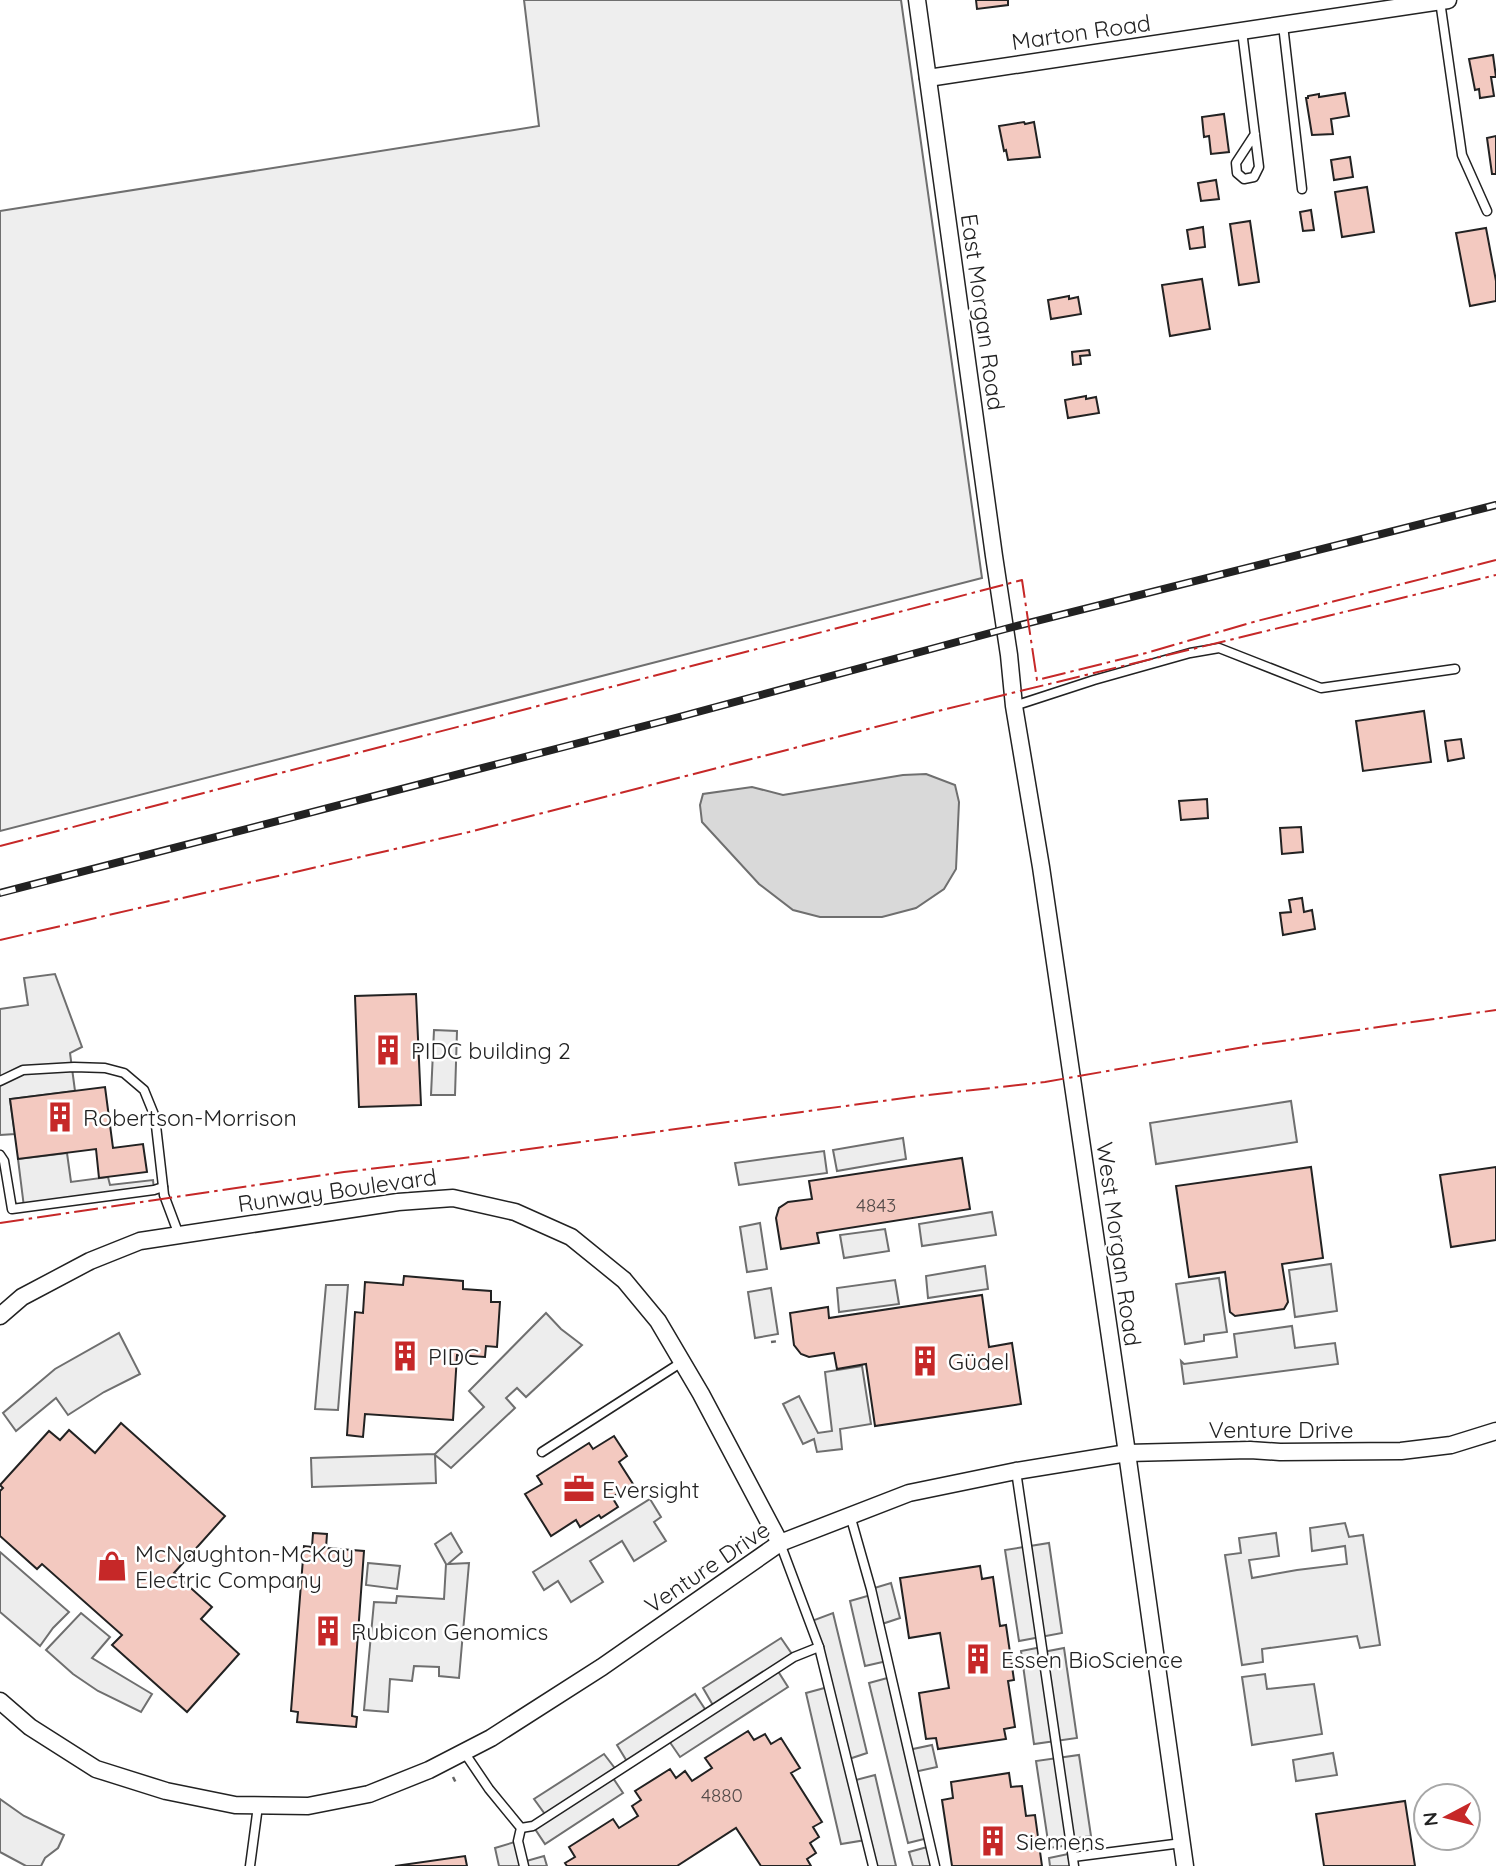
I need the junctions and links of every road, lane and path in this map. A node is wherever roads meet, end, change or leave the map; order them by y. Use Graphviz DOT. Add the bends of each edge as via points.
graph roads {
  1 [pos="917,0"];
  2 [pos="1444,1"];
  3 [pos="1283,25"];
  4 [pos="1242,31"];
  5 [pos="928,78"];
  6 [pos="1255,134"];
  7 [pos="1302,189"];
  8 [pos="1487,211"];
  9 [pos="1005,629"];
  10 [pos="1455,669"];
  11 [pos="1014,706"];
  12 [pos="0,1081"];
  13 [pos="0,1155"];
  14 [pos="163,1187"];
  15 [pos="179,1235"];
  16 [pos="0,1316"];
  17 [pos="779,1341"];
  18 [pos="771,1342"];
  19 [pos="682,1362"];
  20 [pos="1496,1431"];
  21 [pos="542,1452"];
  22 [pos="1127,1453"];
  23 [pos="1016,1471"];
  24 [pos="849,1515"];
  25 [pos="780,1543"];
  26 [pos="818,1647"];
  27 [pos="0,1701"];
  28 [pos="464,1752"];
  29 [pos="258,1806"];
  30 [pos="521,1828"];
  31 [pos="1182,1843"];
  32 [pos="1074,1862"];
  33 [pos="250,1866"];
  34 [pos="524,1866"];
  35 [pos="873,1866"];
  36 [pos="935,1866"];
  37 [pos="1185,1866"];
  1 -- 5 [label="street, East Morgan Road"];
  2 -- 3 [label="street, Marton Road"];
  2 -- 8 [label="lane" via="1462,155"];
  3 -- 4 [label="street, Marton Road"];
  3 -- 7 [label="lane"];
  4 -- 5 [label="street, Marton Road"];
  4 -- 6 [label="lane"];
  5 -- 9 [label="street, East Morgan Road"];
  6 -- 6 [label="lane" via="1259,167 1254,177 1244,179 1237,173 1236,163"];
  9 -- 11 [label="street, West Morgan Road"];
  10 -- 11 [label="lane" via="1321,688 1219,648 1166,659"];
  11 -- 22 [label="street, West Morgan Road"];
  12 -- 14 [label="lane" via="23,1070 74,1067 124,1073 144,1090 155,1117"];
  13 -- 14 [label="lane" via="12,1209"];
  14 -- 15 [label="lane"];
  15 -- 16 [label="street, Runway Boulevard" via="140,1241 90,1261 22,1297"];
  15 -- 19 [label="street, Runway Boulevard" via="453,1198 515,1212 571,1237 624,1280 658,1321"];
  17 -- 18 [label="path"];
  19 -- 21 [label="lane"];
  19 -- 25 [label="street, Runway Boulevard"];
  20 -- 22 [label="street, Venture Drive" via="1451,1445 1401,1451"];
  22 -- 23 [label="street, Venture Drive"];
  22 -- 31 [label="street, West Morgan Road"];
  23 -- 24 [label="street, Venture Drive" via="909,1493"];
  23 -- 32 [label="lane"];
  24 -- 25 [label="street, Venture Drive"];
  24 -- 36 [label="lane" via="871,1589"];
  25 -- 26 [label="lane"];
  25 -- 28 [label="street, Venture Drive" via="602,1667"];
  26 -- 30 [label="lane" via="794,1657 533,1826"];
  26 -- 35 [label="lane"];
  27 -- 29 [label="street, Venture Drive" via="30,1727 96,1769 166,1791"];
  28 -- 29 [label="street, Venture Drive" via="369,1794 308,1806"];
  28 -- 30 [label="lane"];
  29 -- 33 [label="lane"];
  30 -- 34 [label="lane" via="518,1841"];
  31 -- 32 [label="lane"];
  31 -- 37 [label="street, West Morgan Road"];
}
